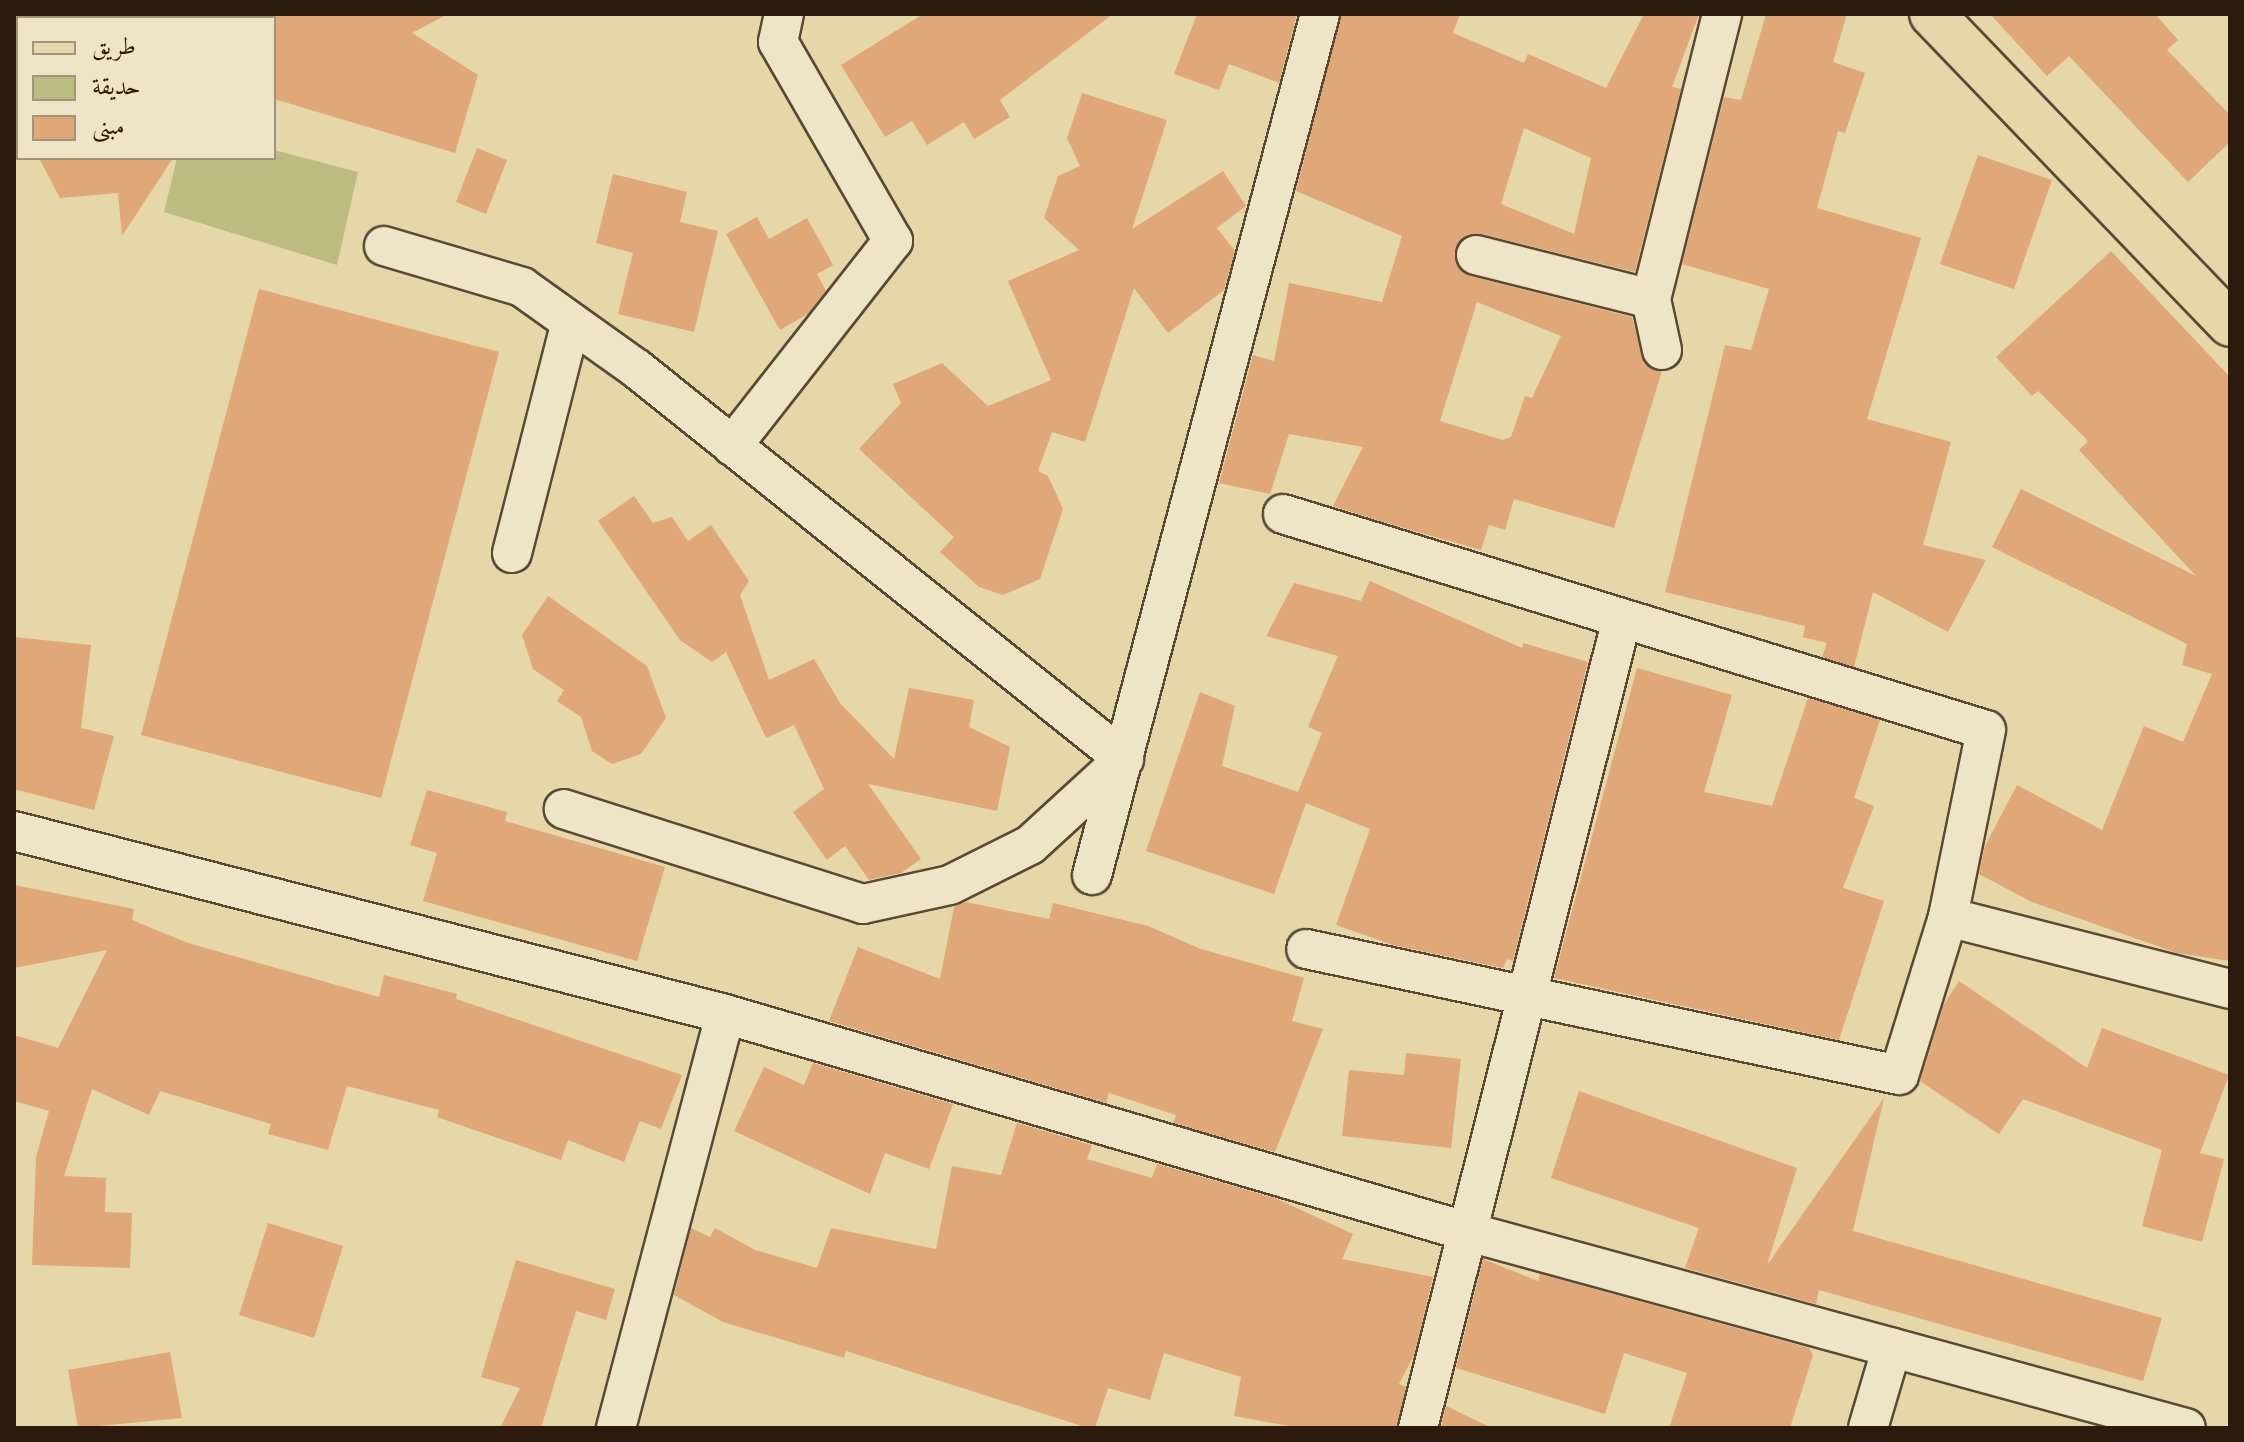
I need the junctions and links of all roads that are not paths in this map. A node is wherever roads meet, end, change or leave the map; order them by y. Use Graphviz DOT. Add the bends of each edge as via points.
graph roads {
  1 [pos="784,14"];
  2 [pos="1320,14"];
  3 [pos="1722,14"];
  4 [pos="1932,14"];
  5 [pos="384,246"];
  6 [pos="1476,255"];
  7 [pos="1651,299"];
  8 [pos="571,322"];
  9 [pos="2230,324"];
  10 [pos="1662,350"];
  11 [pos="732,446"];
  12 [pos="1283,514"];
  13 [pos="512,553"];
  14 [pos="1622,618"];
  15 [pos="1124,759"];
  16 [pos="564,809"];
  17 [pos="14,831"];
  18 [pos="1092,875"];
  19 [pos="1948,917"];
  20 [pos="1306,949"];
  21 [pos="2230,989"];
  22 [pos="1528,996"];
  23 [pos="725,1014"];
  24 [pos="1472,1233"];
  25 [pos="1892,1347"];
  26 [pos="616,1428"];
  27 [pos="1418,1428"];
  28 [pos="1868,1428"];
  29 [pos="2186,1428"];
  1 -- 11 [label="street" via="778,42 893,241"];
  2 -- 15 [label="street"];
  3 -- 7 [label="street"];
  4 -- 9 [label="main road"];
  5 -- 8 [label="street" via="522,287"];
  6 -- 7 [label="street"];
  7 -- 10 [label="street"];
  8 -- 11 [label="street"];
  8 -- 13 [label="street"];
  11 -- 15 [label="street"];
  12 -- 14 [label="street"];
  14 -- 19 [label="street" via="1986,730"];
  14 -- 22 [label="street"];
  15 -- 16 [label="street" via="1030,845 950,885 863,904"];
  15 -- 18 [label="street"];
  17 -- 23 [label="street"];
  19 -- 21 [label="street"];
  19 -- 22 [label="street" via="1899,1075"];
  20 -- 22 [label="street"];
  22 -- 24 [label="street"];
  23 -- 24 [label="street"];
  23 -- 26 [label="street"];
  24 -- 25 [label="street"];
  24 -- 27 [label="street"];
  25 -- 28 [label="street"];
  25 -- 29 [label="street"];
}
